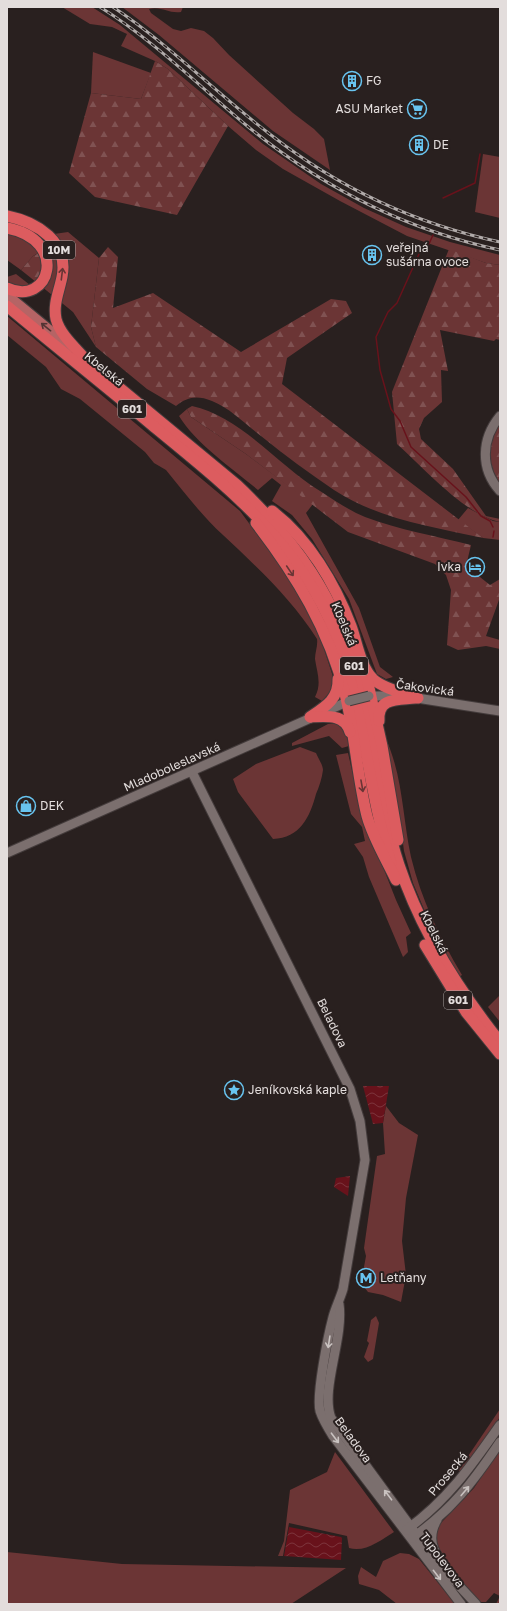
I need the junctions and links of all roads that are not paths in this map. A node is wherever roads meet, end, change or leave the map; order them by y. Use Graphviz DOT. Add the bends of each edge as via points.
graph roads {
  1 [pos="7,216"];
  2 [pos="7,228"];
  3 [pos="7,288"];
  4 [pos="7,295"];
  5 [pos="7,306"];
  6 [pos="87,361"];
  7 [pos="500,416"];
  8 [pos="233,487"];
  9 [pos="500,491"];
  10 [pos="332,653"];
  11 [pos="361,655"];
  12 [pos="370,696"];
  13 [pos="418,698"];
  14 [pos="348,701"];
  15 [pos="500,712"];
  16 [pos="310,717"];
  17 [pos="382,746"];
  18 [pos="355,748"];
  19 [pos="192,772"];
  20 [pos="7,854"];
  21 [pos="400,879"];
  22 [pos="500,1042"];
  23 [pos="500,1054"];
  24 [pos="500,1425"];
  25 [pos="500,1442"];
  26 [pos="438,1519"];
  27 [pos="408,1528"];
  28 [pos="414,1537"];
  29 [pos="461,1588"];
  30 [pos="461,1604"];
  31 [pos="476,1604"];
  6 -- 1 [label="highway, 10M, one-way" via="59,328 55,312 63,271 57,246 38,227"];
  2 -- 3 [label="highway, 10M" via="23,233 43,247 48,264 45,276 38,285 28,291"];
  6 -- 4 [label="main road, Kbelská / 601, one-way"];
  5 -- 8 [label="highway, Kbelská / 601"];
  6 -- 8 [label="highway, Kbelská / 601"];
  7 -- 9 [label="street" via="488,435 485,455 489,475"];
  8 -- 10 [label="highway, one-way" via="299,584"];
  8 -- 11 [label="highway" via="285,522 307,546 343,607"];
  8 -- 21 [label="highway, Kbelská / 601" via="292,556 318,596 334,631 351,686 382,831"];
  10 -- 14 [label="highway"];
  10 -- 16 [label="highway" via="338,680 336,694 328,704"];
  11 -- 12 [label="highway"];
  11 -- 13 [label="highway" via="368,672 377,682"];
  12 -- 13 [label="street, Čakovická"];
  12 -- 14 [label="street, Čakovická, bridge"];
  12 -- 17 [label="highway"];
  13 -- 15 [label="street, Čakovická"];
  13 -- 17 [label="highway" via="391,701 381,707 379,716"];
  14 -- 16 [label="street, Mladoboleslavská"];
  14 -- 18 [label="highway"];
  16 -- 18 [label="highway" via="331,716 344,721"];
  16 -- 19 [label="street, Mladoboleslavská"];
  17 -- 21 [label="highway"];
  18 -- 21 [label="highway, one-way" via="369,820"];
  19 -- 20 [label="street, Mladoboleslavská"];
  19 -- 27 [label="street, Beladova" via="356,1104 365,1160 339,1304 332,1318 320,1388 320,1410 329,1430"];
  21 -- 22 [label="highway, Kbelská / 601" via="431,941 458,986"];
  21 -- 23 [label="highway, Kbelská / 601" via="416,927 440,972 466,1012"];
  24 -- 27 [label="street, Prosecká" via="441,1503"];
  26 -- 25 [label="street, Prosecká, one-way" via="476,1478"];
  26 -- 28 [label="street, Prosecká"];
  26 -- 29 [label="street, Tupolevova" via="432,1532 434,1552"];
  27 -- 28 [label="street, Tupolevova"];
  28 -- 29 [label="street, Tupolevova"];
  28 -- 30 [label="street, Tupolevova, one-way"];
  29 -- 31 [label="street, Tupolevova"];
}
